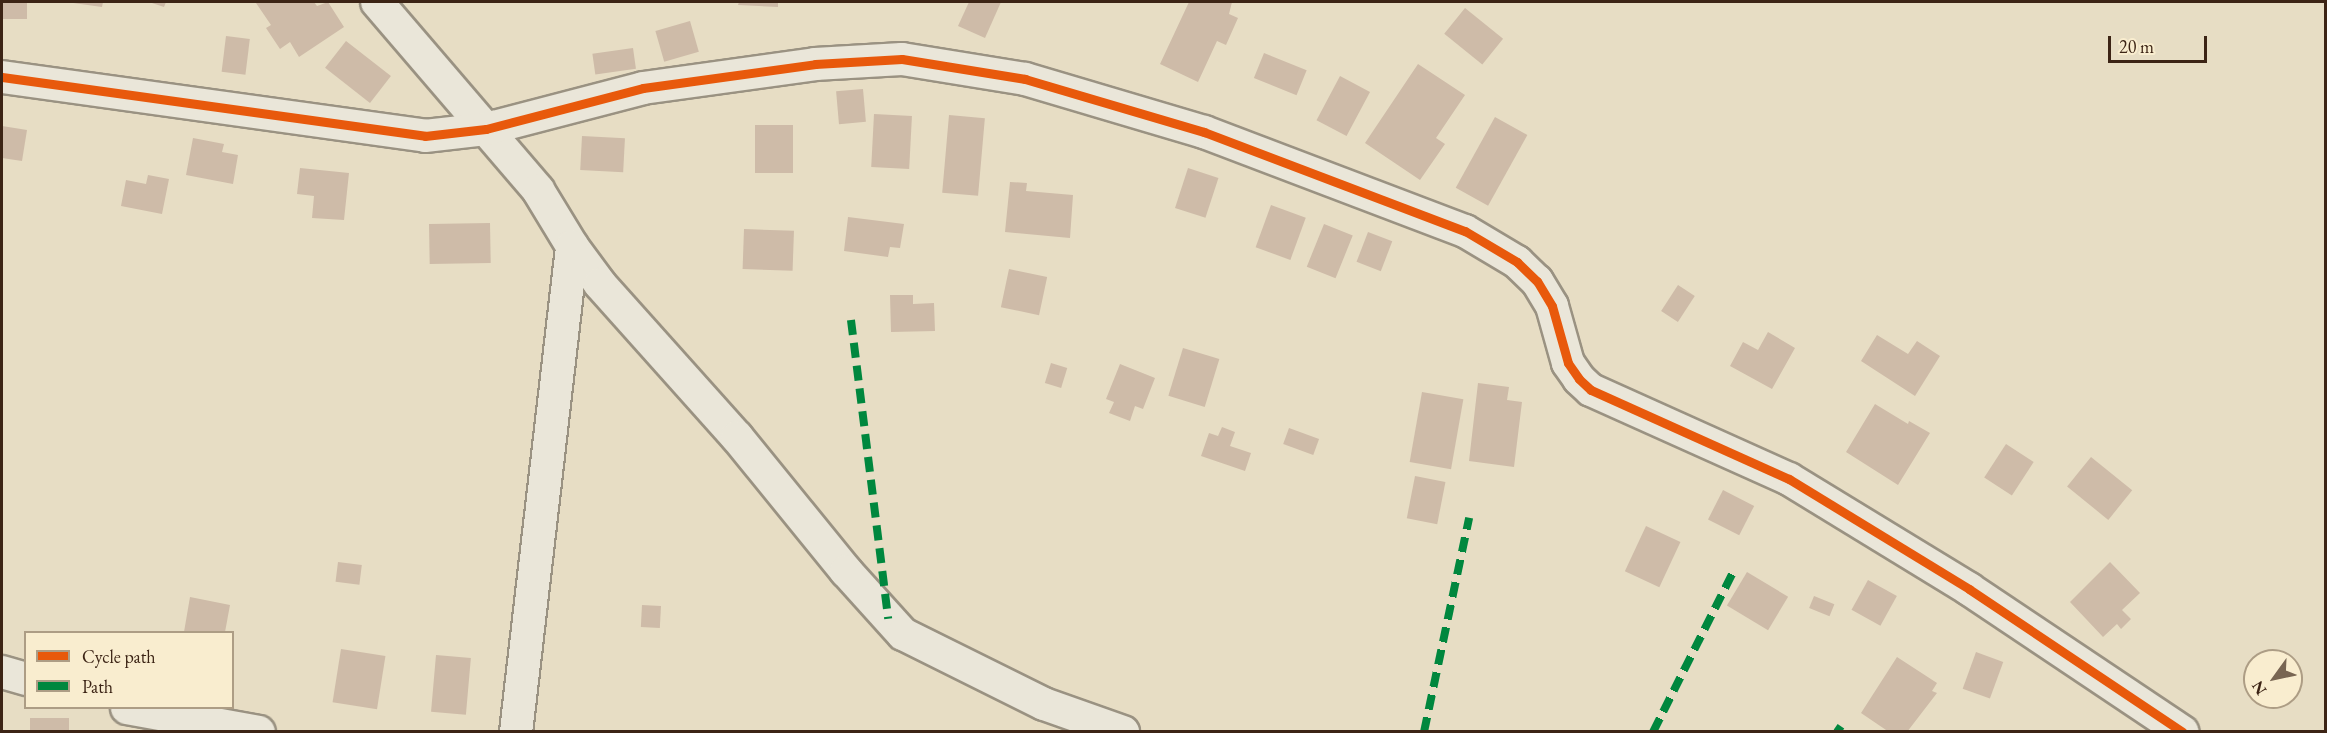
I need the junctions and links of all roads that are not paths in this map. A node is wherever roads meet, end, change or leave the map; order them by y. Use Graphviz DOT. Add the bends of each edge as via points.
graph roads {
  1 [pos="377,2"];
  2 [pos="2,77"];
  3 [pos="486,129"];
  4 [pos="572,246"];
  5 [pos="2,672"];
  6 [pos="24,678"];
  7 [pos="135,717"];
  8 [pos="259,732"];
  9 [pos="516,732"];
  10 [pos="1123,732"];
  11 [pos="2183,732"];
  1 -- 3 [label="street"];
  2 -- 3 [label="street" via="392,133 434,136"];
  3 -- 4 [label="street" via="538,190"];
  3 -- 11 [label="street" via="643,88 815,63 902,59 1025,79 1204,132 1455,226 1506,255 1537,281 1552,306 1568,363 1591,390 1789,479 1969,589"];
  4 -- 9 [label="street"];
  4 -- 10 [label="street" via="600,284 737,437 903,634 1044,704"];
  5 -- 6 [label="street"];
  7 -- 8 [label="street"];
}
